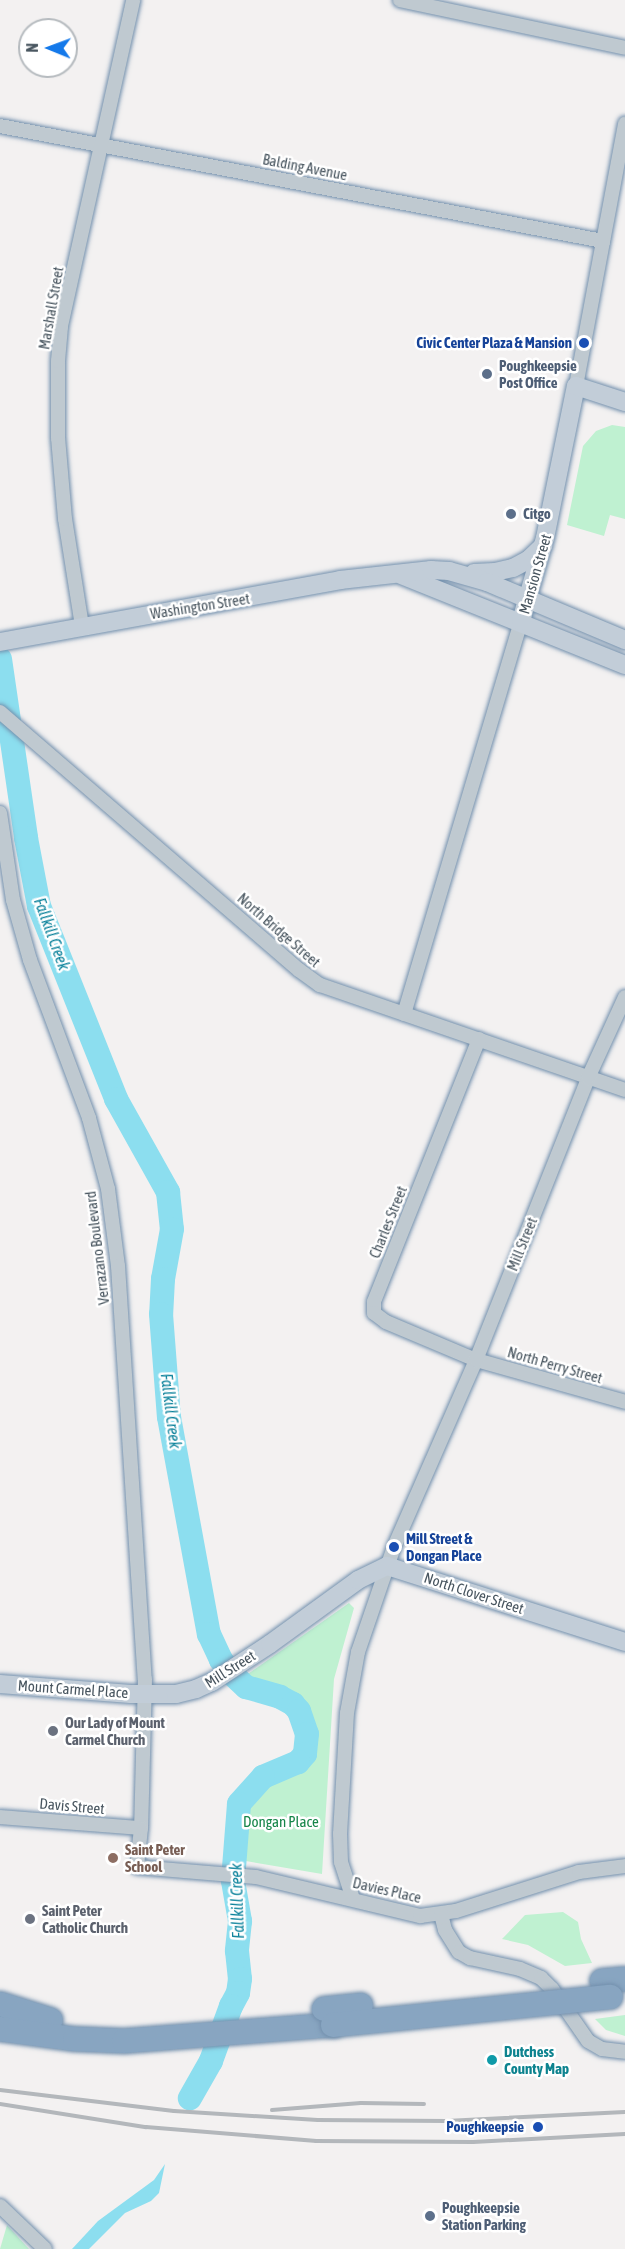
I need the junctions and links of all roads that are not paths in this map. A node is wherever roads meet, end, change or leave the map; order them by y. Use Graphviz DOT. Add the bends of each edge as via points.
graph roads {
  1 [pos="133,0"];
  2 [pos="400,0"];
  3 [pos="625,48"];
  4 [pos="625,124"];
  5 [pos="0,126"];
  6 [pos="101,146"];
  7 [pos="603,241"];
  8 [pos="576,386"];
  9 [pos="625,402"];
  10 [pos="544,544"];
  11 [pos="449,571"];
  12 [pos="401,575"];
  13 [pos="528,599"];
  14 [pos="521,621"];
  15 [pos="82,626"];
  16 [pos="625,640"];
  17 [pos="5,642"];
  18 [pos="625,665"];
  19 [pos="0,712"];
  20 [pos="0,813"];
  21 [pos="625,997"];
  22 [pos="404,1014"];
  23 [pos="479,1039"];
  24 [pos="588,1078"];
  25 [pos="625,1090"];
  26 [pos="476,1360"];
  27 [pos="625,1402"];
  28 [pos="387,1566"];
  29 [pos="625,1642"];
  30 [pos="0,1684"];
  31 [pos="145,1694"];
  32 [pos="0,1817"];
  33 [pos="141,1828"];
  34 [pos="625,1866"];
  35 [pos="353,1899"];
  36 [pos="441,1914"];
  37 [pos="616,1988"];
  38 [pos="0,2004"];
  39 [pos="0,2012"];
  40 [pos="51,2020"];
  41 [pos="0,2029"];
  42 [pos="194,2029"];
  43 [pos="625,2052"];
  44 [pos="0,2206"];
  45 [pos="45,2249"];
  1 -- 6 [label="street, Marshall Street"];
  2 -- 3 [label="street"];
  4 -- 7 [label="street, Mansion Street"];
  5 -- 6 [label="street, Balding Avenue"];
  6 -- 7 [label="street, Balding Avenue"];
  6 -- 15 [label="street, Marshall Street" via="61,326 58,361 58,438 65,519"];
  7 -- 8 [label="street, Mansion Street"];
  8 -- 9 [label="street"];
  8 -- 10 [label="street, Mansion Street"];
  10 -- 11 [label="street" via="528,560 508,570"];
  10 -- 13 [label="street, Mansion Street"];
  11 -- 12 [label="street, Washington Street"];
  11 -- 13 [label="street, Washington Street"];
  12 -- 14 [label="street, Washington Street"];
  12 -- 15 [label="street, Washington Street" via="340,580"];
  13 -- 14 [label="street, Mansion Street"];
  13 -- 16 [label="street, Washington Street"];
  14 -- 18 [label="street, Washington Street"];
  14 -- 22 [label="street, Mansion Street"];
  15 -- 17 [label="street, Washington Street"];
  19 -- 22 [label="street, North Bridge Street" via="299,970 320,985"];
  20 -- 31 [label="street, Verrazano Boulevard" via="13,900 30,960 89,1118 108,1189 118,1266"];
  21 -- 24 [label="street, Mill Street"];
  22 -- 23 [label="street, North Bridge Street"];
  23 -- 24 [label="street, North Bridge Street"];
  23 -- 26 [label="street, Charles Street" via="374,1302 374,1313 386,1322"];
  24 -- 25 [label="street, North Bridge Street"];
  24 -- 26 [label="street, Mill Street"];
  26 -- 27 [label="street, North Perry Street"];
  26 -- 28 [label="street, Mill Street"];
  28 -- 29 [label="street, North Clover Street"];
  28 -- 31 [label="street, Mill Street" via="329,1599 212,1682 176,1694"];
  28 -- 35 [label="street" via="358,1652 347,1713 340,1845 341,1862"];
  30 -- 31 [label="street, Mount Carmel Place"];
  31 -- 33 [label="street"];
  32 -- 33 [label="street, Davis Street"];
  33 -- 35 [label="street, Davies Place" via="137,1867 243,1875"];
  34 -- 36 [label="street, Davies Place" via="579,1872"];
  35 -- 36 [label="street, Davies Place" via="413,1915"];
  36 -- 43 [label="street" via="445,1930 459,1952 534,1974 552,1989 588,2041 602,2049"];
  37 -- 42 [label="highway, bridge"];
  38 -- 40 [label="highway"];
  39 -- 40 [label="highway"];
  40 -- 42 [label="highway"];
  41 -- 42 [label="highway" via="99,2040"];
  44 -- 45 [label="street"];
}
